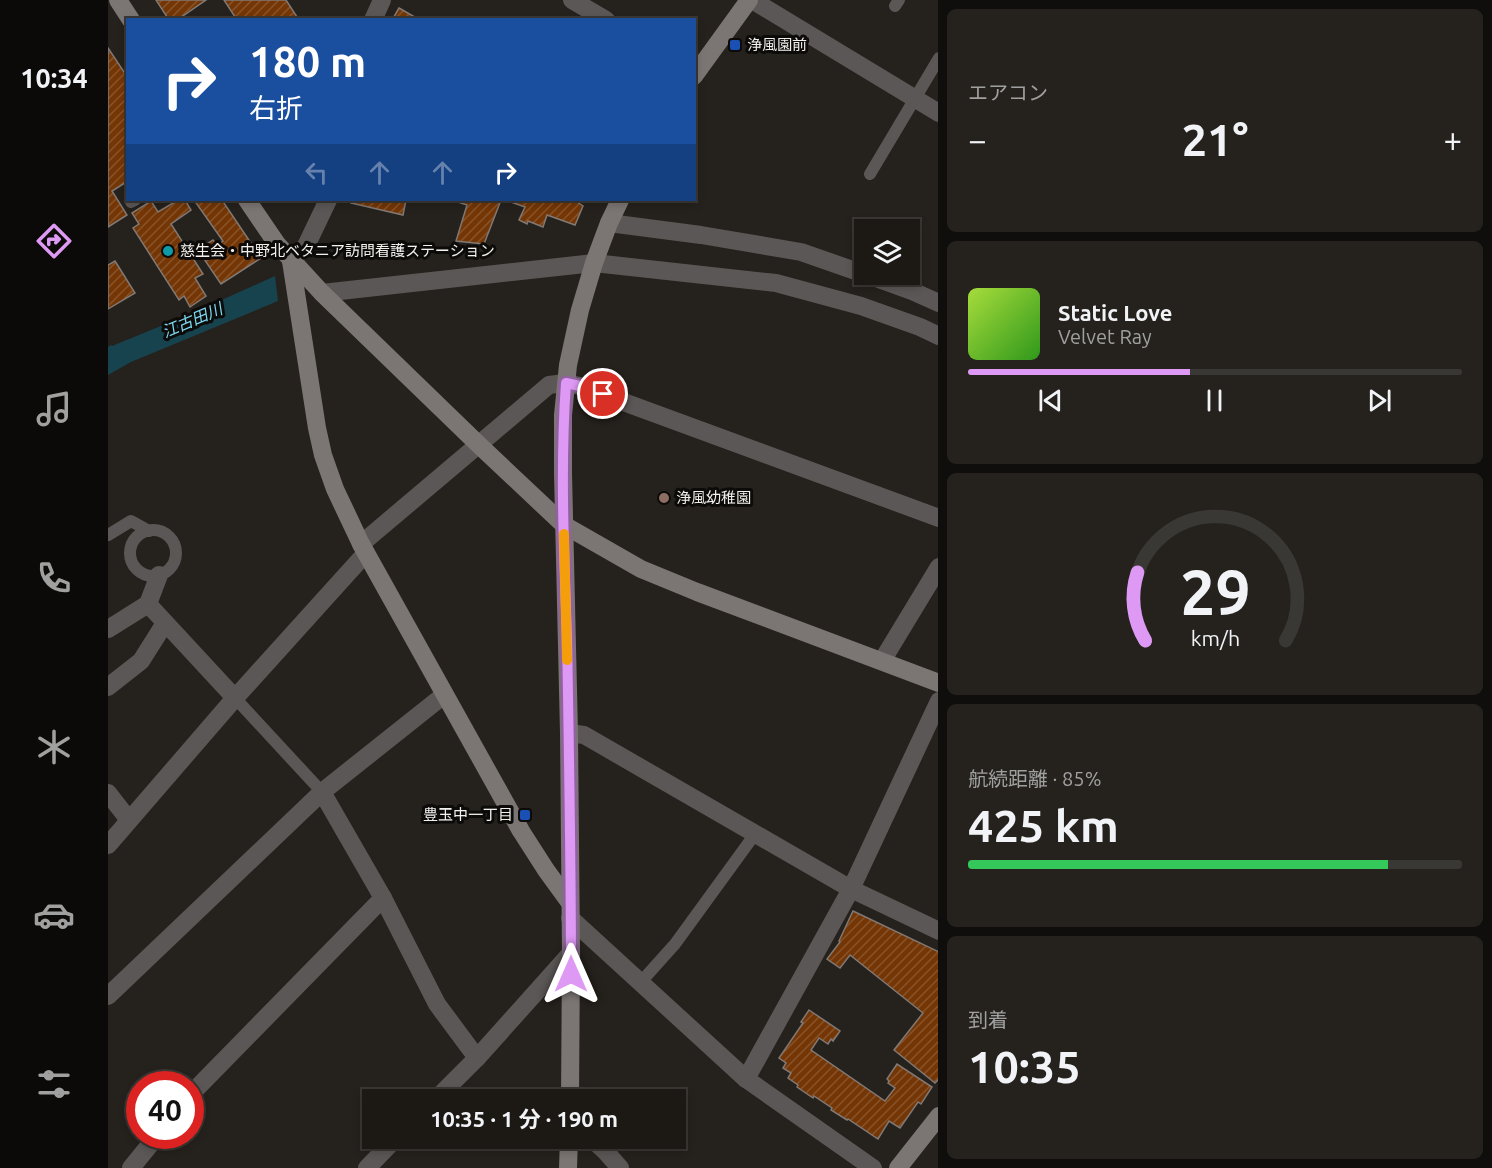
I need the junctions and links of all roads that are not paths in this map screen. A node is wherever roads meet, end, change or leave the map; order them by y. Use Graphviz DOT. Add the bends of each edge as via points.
graph roads {
  1 [pos="118,0"];
  2 [pos="382,0"];
  3 [pos="572,0"];
  4 [pos="750,0"];
  5 [pos="130,18"];
  6 [pos="374,18"];
  7 [pos="603,18"];
  8 [pos="938,60"];
  9 [pos="696,73"];
  10 [pos="915,98"];
  11 [pos="938,112"];
  12 [pos="870,174"];
  13 [pos="248,201"];
  14 [pos="328,201"];
  15 [pos="620,201"];
  16 [pos="609,223"];
  17 [pos="594,263"];
  18 [pos="292,265"];
  19 [pos="854,271"];
  20 [pos="895,285"];
  21 [pos="322,293"];
  22 [pos="938,303"];
  23 [pos="938,336"];
  24 [pos="566,383"];
  25 [pos="478,444"];
  26 [pos="938,518"];
  27 [pos="564,525"];
  28 [pos="148,531"];
  29 [pos="108,535"];
  30 [pos="363,548"];
  31 [pos="938,569"];
  32 [pos="159,575"];
  33 [pos="148,604"];
  34 [pos="165,623"];
  35 [pos="108,629"];
  36 [pos="882,661"];
  37 [pos="938,682"];
  38 [pos="108,687"];
  39 [pos="444,695"];
  40 [pos="235,698"];
  41 [pos="938,703"];
  42 [pos="569,733"];
  43 [pos="322,792"];
  44 [pos="108,793"];
  45 [pos="129,820"];
  46 [pos="755,834"];
  47 [pos="108,845"];
  48 [pos="851,889"];
  49 [pos="383,898"];
  50 [pos="570,911"];
  51 [pos="938,931"];
  52 [pos="571,953"];
  53 [pos="640,983"];
  54 [pos="108,996"];
  55 [pos="477,1058"];
  56 [pos="746,1080"];
  57 [pos="204,1081"];
  58 [pos="446,1089"];
  59 [pos="570,1089"];
  60 [pos="938,1117"];
  61 [pos="147,1149"];
  62 [pos="385,1149"];
  63 [pos="569,1149"];
  64 [pos="603,1149"];
  65 [pos="132,1168"];
  66 [pos="367,1168"];
  67 [pos="568,1168"];
  68 [pos="620,1168"];
  69 [pos="873,1168"];
  70 [pos="898,1168"];
  1 -- 5 [label="street"];
  2 -- 6 [label="street"];
  3 -- 7 [label="street"];
  4 -- 9 [label="street"];
  4 -- 10 [label="street"];
  8 -- 10 [label="lane"];
  10 -- 11 [label="street"];
  10 -- 12 [label="lane"];
  13 -- 18 [label="street"];
  14 -- 18 [label="street" via="306,246"];
  15 -- 16 [label="street"];
  16 -- 17 [label="street"];
  16 -- 19 [label="street" via="801,252"];
  17 -- 21 [label="street"];
  17 -- 23 [label="street" via="776,283 861,306"];
  17 -- 24 [label="street"];
  18 -- 21 [label="street"];
  18 -- 30 [label="street" via="323,455"];
  20 -- 22 [label="street"];
  21 -- 25 [label="street"];
  24 -- 25 [label="street" via="549,385"];
  24 -- 26 [label="street"];
  24 -- 27 [label="street"];
  25 -- 27 [label="street"];
  25 -- 30 [label="street"];
  27 -- 36 [label="street" via="641,569"];
  27 -- 42 [label="street"];
  28 -- 29 [label="lane" via="131,521"];
  28 -- 32 [label="lane" via="164,533 174,544 172,567"];
  28 -- 32 [label="lane" via="132,544 131,559 138,571"];
  30 -- 39 [label="street"];
  30 -- 40 [label="street"];
  31 -- 36 [label="street"];
  32 -- 33 [label="street"];
  33 -- 34 [label="street"];
  33 -- 35 [label="street"];
  34 -- 38 [label="street" via="141,661"];
  34 -- 40 [label="street"];
  36 -- 37 [label="street"];
  39 -- 43 [label="street"];
  39 -- 50 [label="street"];
  40 -- 43 [label="lane"];
  40 -- 45 [label="street"];
  41 -- 48 [label="street"];
  42 -- 46 [label="street" via="584,735"];
  42 -- 50 [label="street"];
  43 -- 49 [label="street"];
  43 -- 54 [label="street"];
  44 -- 45 [label="street"];
  45 -- 47 [label="street"];
  46 -- 48 [label="street"];
  46 -- 53 [label="lane" via="675,944"];
  48 -- 51 [label="street"];
  48 -- 56 [label="street"];
  49 -- 55 [label="street" via="437,1004"];
  49 -- 57 [label="street"];
  50 -- 52 [label="street"];
  50 -- 53 [label="street"];
  52 -- 55 [label="street"];
  52 -- 59 [label="street"];
  53 -- 56 [label="street"];
  55 -- 58 [label="street"];
  56 -- 69 [label="street"];
  60 -- 70 [label="street"];
  61 -- 65 [label="street"];
  62 -- 66 [label="street"];
  63 -- 67 [label="street"];
  64 -- 68 [label="street"];
}
